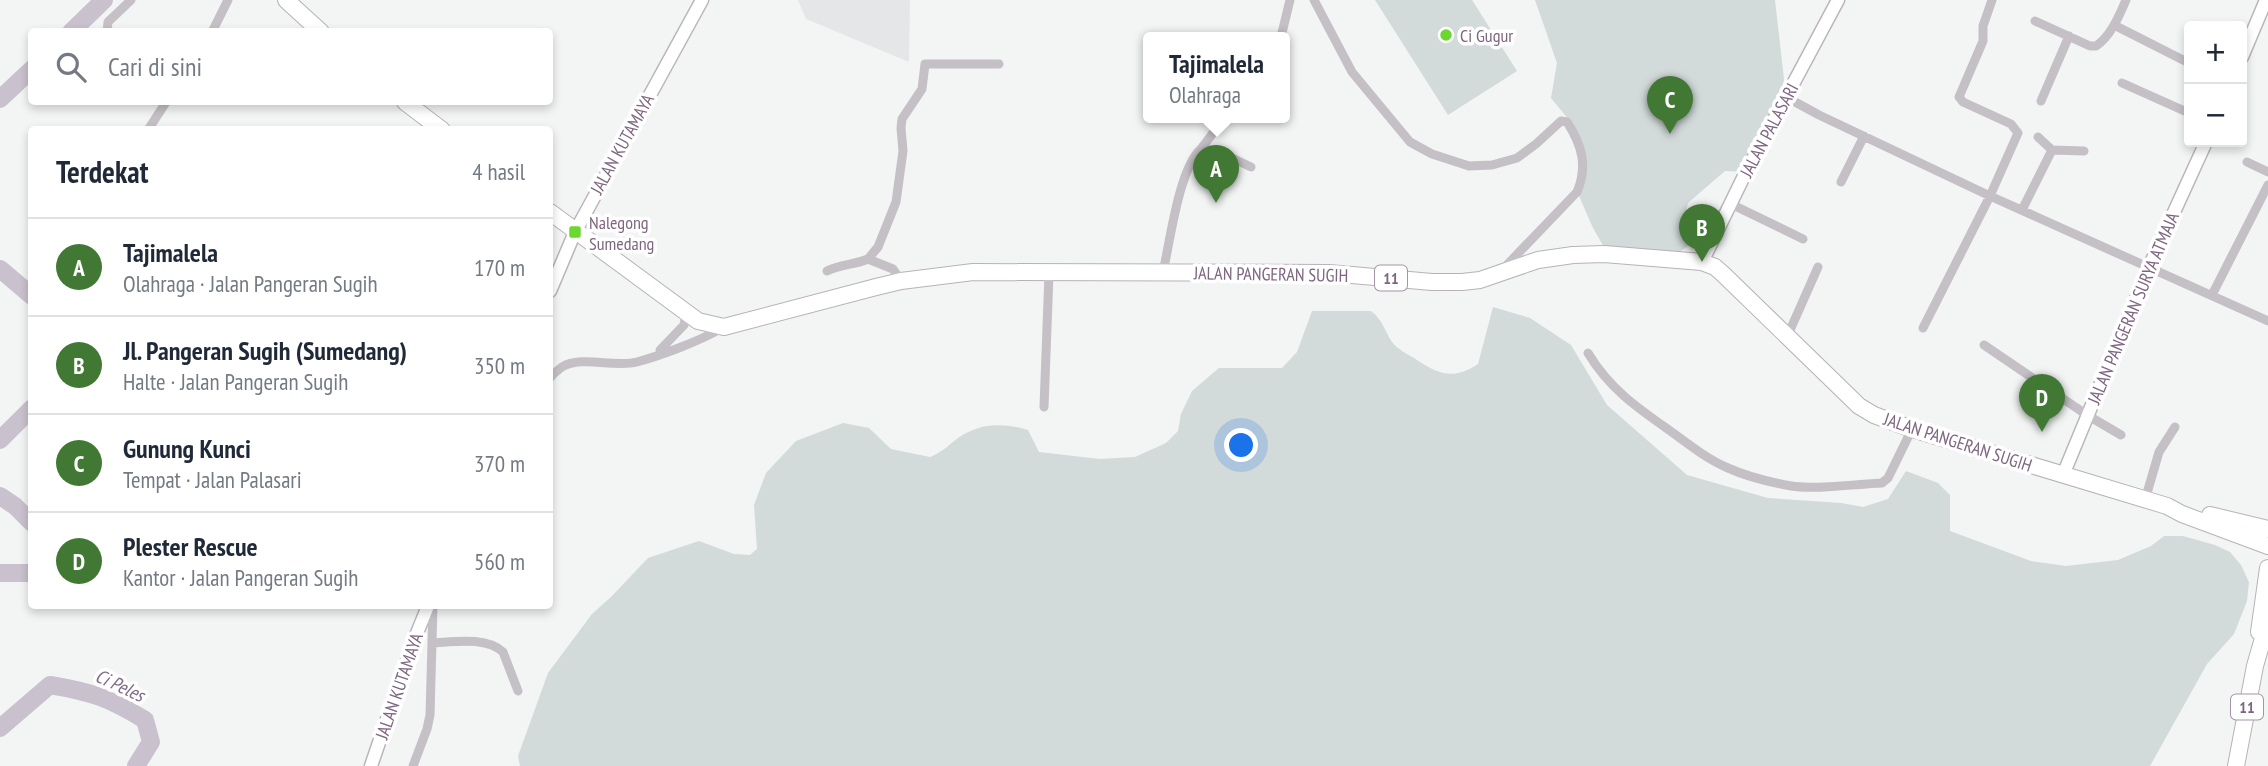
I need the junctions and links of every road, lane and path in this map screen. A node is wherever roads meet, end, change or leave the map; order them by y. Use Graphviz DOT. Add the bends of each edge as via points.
graph roads {
  1 [pos="131,0"];
  2 [pos="228,0"];
  3 [pos="286,0"];
  4 [pos="702,0"];
  5 [pos="1290,0"];
  6 [pos="1314,0"];
  7 [pos="1838,0"];
  8 [pos="1992,0"];
  9 [pos="2126,0"];
  10 [pos="2263,1"];
  11 [pos="2035,21"];
  12 [pos="2114,25"];
  13 [pos="107,28"];
  14 [pos="214,28"];
  15 [pos="317,28"];
  16 [pos="1282,32"];
  17 [pos="2069,36"];
  18 [pos="2247,44"];
  19 [pos="2184,60"];
  20 [pos="999,64"];
  21 [pos="2122,83"];
  22 [pos="1786,97"];
  23 [pos="2040,101"];
  24 [pos="164,105"];
  25 [pos="409,105"];
  26 [pos="2184,111"];
  27 [pos="1220,123"];
  28 [pos="151,126"];
  29 [pos="437,126"];
  30 [pos="1864,136"];
  31 [pos="2038,137"];
  32 [pos="2204,147"];
  33 [pos="1201,149"];
  34 [pos="2052,150"];
  35 [pos="2084,151"];
  36 [pos="2247,162"];
  37 [pos="1251,167"];
  38 [pos="2268,172"];
  39 [pos="1841,182"];
  40 [pos="2268,185"];
  41 [pos="1990,196"];
  42 [pos="1731,204"];
  43 [pos="2022,210"];
  44 [pos="553,214"];
  45 [pos="575,232"];
  46 [pos="1803,239"];
  47 [pos="868,259"];
  48 [pos="1702,262"];
  49 [pos="1818,267"];
  50 [pos="2149,267"];
  51 [pos="827,271"];
  52 [pos="1163,272"];
  53 [pos="1049,274"];
  54 [pos="1498,275"];
  55 [pos="901,281"];
  56 [pos="553,284"];
  57 [pos="2212,295"];
  58 [pos="686,313"];
  59 [pos="2268,321"];
  60 [pos="724,327"];
  61 [pos="1923,328"];
  62 [pos="1787,337"];
  63 [pos="1984,345"];
  64 [pos="1588,353"];
  65 [pos="653,355"];
  66 [pos="553,374"];
  67 [pos="1044,407"];
  68 [pos="2087,415"];
  69 [pos="2175,427"];
  70 [pos="1912,429"];
  71 [pos="2121,435"];
  72 [pos="2063,475"];
  73 [pos="2146,500"];
  74 [pos="2167,506"];
  75 [pos="2268,531"];
  76 [pos="2268,545"];
  77 [pos="2268,568"];
  78 [pos="430,609"];
  79 [pos="431,609"];
  80 [pos="2268,621"];
  81 [pos="432,643"];
  82 [pos="2259,648"];
  83 [pos="518,691"];
  84 [pos="371,766"];
  85 [pos="413,766"];
  86 [pos="2236,766"];
  1 -- 13 [label="street"];
  2 -- 14 [label="street"];
  3 -- 15 [label="highway"];
  4 -- 45 [label="street, JALAN KUTAMAYA"];
  5 -- 16 [label="street"];
  6 -- 54 [label="street" via="1352,72 1410,142 1432,154 1469,166 1492,165 1517,158 1561,121 1567,121 1582,151 1582,180 1577,192"];
  7 -- 22 [label="street, JALAN PALASARI"];
  8 -- 41 [label="street" via="1983,41 1959,97 2011,124 2018,133"];
  9 -- 12 [label="street"];
  10 -- 18 [label="street"];
  11 -- 17 [label="street"];
  12 -- 17 [label="street" via="2096,46"];
  12 -- 19 [label="street"];
  17 -- 23 [label="street"];
  20 -- 47 [label="street" via="925,64 922,89 902,119 896,202 878,247"];
  21 -- 26 [label="street"];
  22 -- 30 [label="street"];
  22 -- 42 [label="street, JALAN PALASARI"];
  24 -- 28 [label="street"];
  25 -- 29 [label="highway"];
  27 -- 33 [label="street"];
  30 -- 39 [label="street"];
  30 -- 41 [label="street"];
  31 -- 34 [label="street"];
  32 -- 50 [label="street, JALAN PANGERAN SURYA ATMAJA"];
  33 -- 37 [label="street" via="1217,151"];
  33 -- 52 [label="street" via="1185,176"];
  34 -- 35 [label="street"];
  34 -- 43 [label="street"];
  36 -- 38 [label="street"];
  40 -- 57 [label="street"];
  41 -- 43 [label="street"];
  41 -- 61 [label="street"];
  42 -- 46 [label="street"];
  42 -- 48 [label="street, JALAN PALASARI"];
  43 -- 50 [label="street"];
  44 -- 45 [label="highway"];
  45 -- 56 [label="street, JALAN KUTAMAYA"];
  45 -- 58 [label="highway"];
  47 -- 51 [label="street"];
  47 -- 55 [label="street" via="893,270"];
  48 -- 54 [label="highway, JALAN PANGERAN SUGIH / 11" via="1573,255 1538,260"];
  48 -- 62 [label="highway, JALAN PANGERAN SUGIH / 11" via="1723,274"];
  49 -- 62 [label="street"];
  50 -- 57 [label="street"];
  50 -- 68 [label="street, JALAN PANGERAN SURYA ATMAJA"];
  52 -- 53 [label="highway, JALAN PANGERAN SUGIH / 11"];
  52 -- 54 [label="highway, JALAN PANGERAN SUGIH / 11" via="1329,273 1452,282"];
  53 -- 55 [label="highway, JALAN PANGERAN SUGIH / 11" via="973,272"];
  53 -- 67 [label="street"];
  55 -- 60 [label="highway, JALAN PANGERAN SUGIH / 11"];
  57 -- 59 [label="street"];
  58 -- 60 [label="highway" via="704,324"];
  58 -- 65 [label="street" via="682,328"];
  60 -- 65 [label="street"];
  62 -- 70 [label="highway, JALAN PANGERAN SUGIH / 11" via="1859,406"];
  63 -- 68 [label="street"];
  64 -- 70 [label="street" via="1619,393 1660,424 1728,468 1764,481 1795,486 1882,483"];
  65 -- 66 [label="street" via="616,365 576,362"];
  68 -- 71 [label="street"];
  68 -- 72 [label="street, JALAN PANGERAN SURYA ATMAJA"];
  69 -- 73 [label="street" via="2159,452"];
  70 -- 72 [label="highway, JALAN PANGERAN SUGIH / 11"];
  72 -- 73 [label="highway, JALAN PANGERAN SUGIH / 11"];
  73 -- 74 [label="highway, JALAN PANGERAN SUGIH / 11"];
  74 -- 75 [label="highway, 11"];
  74 -- 76 [label="highway, 11"];
  75 -- 76 [label="highway, 11"];
  77 -- 82 [label="highway, 11"];
  78 -- 84 [label="street, JALAN KUTAMAYA" via="413,643"];
  79 -- 81 [label="street"];
  80 -- 82 [label="highway, 11"];
  81 -- 83 [label="street" via="464,641 499,648"];
  81 -- 85 [label="street" via="427,729"];
  82 -- 86 [label="highway, 11"];
}
